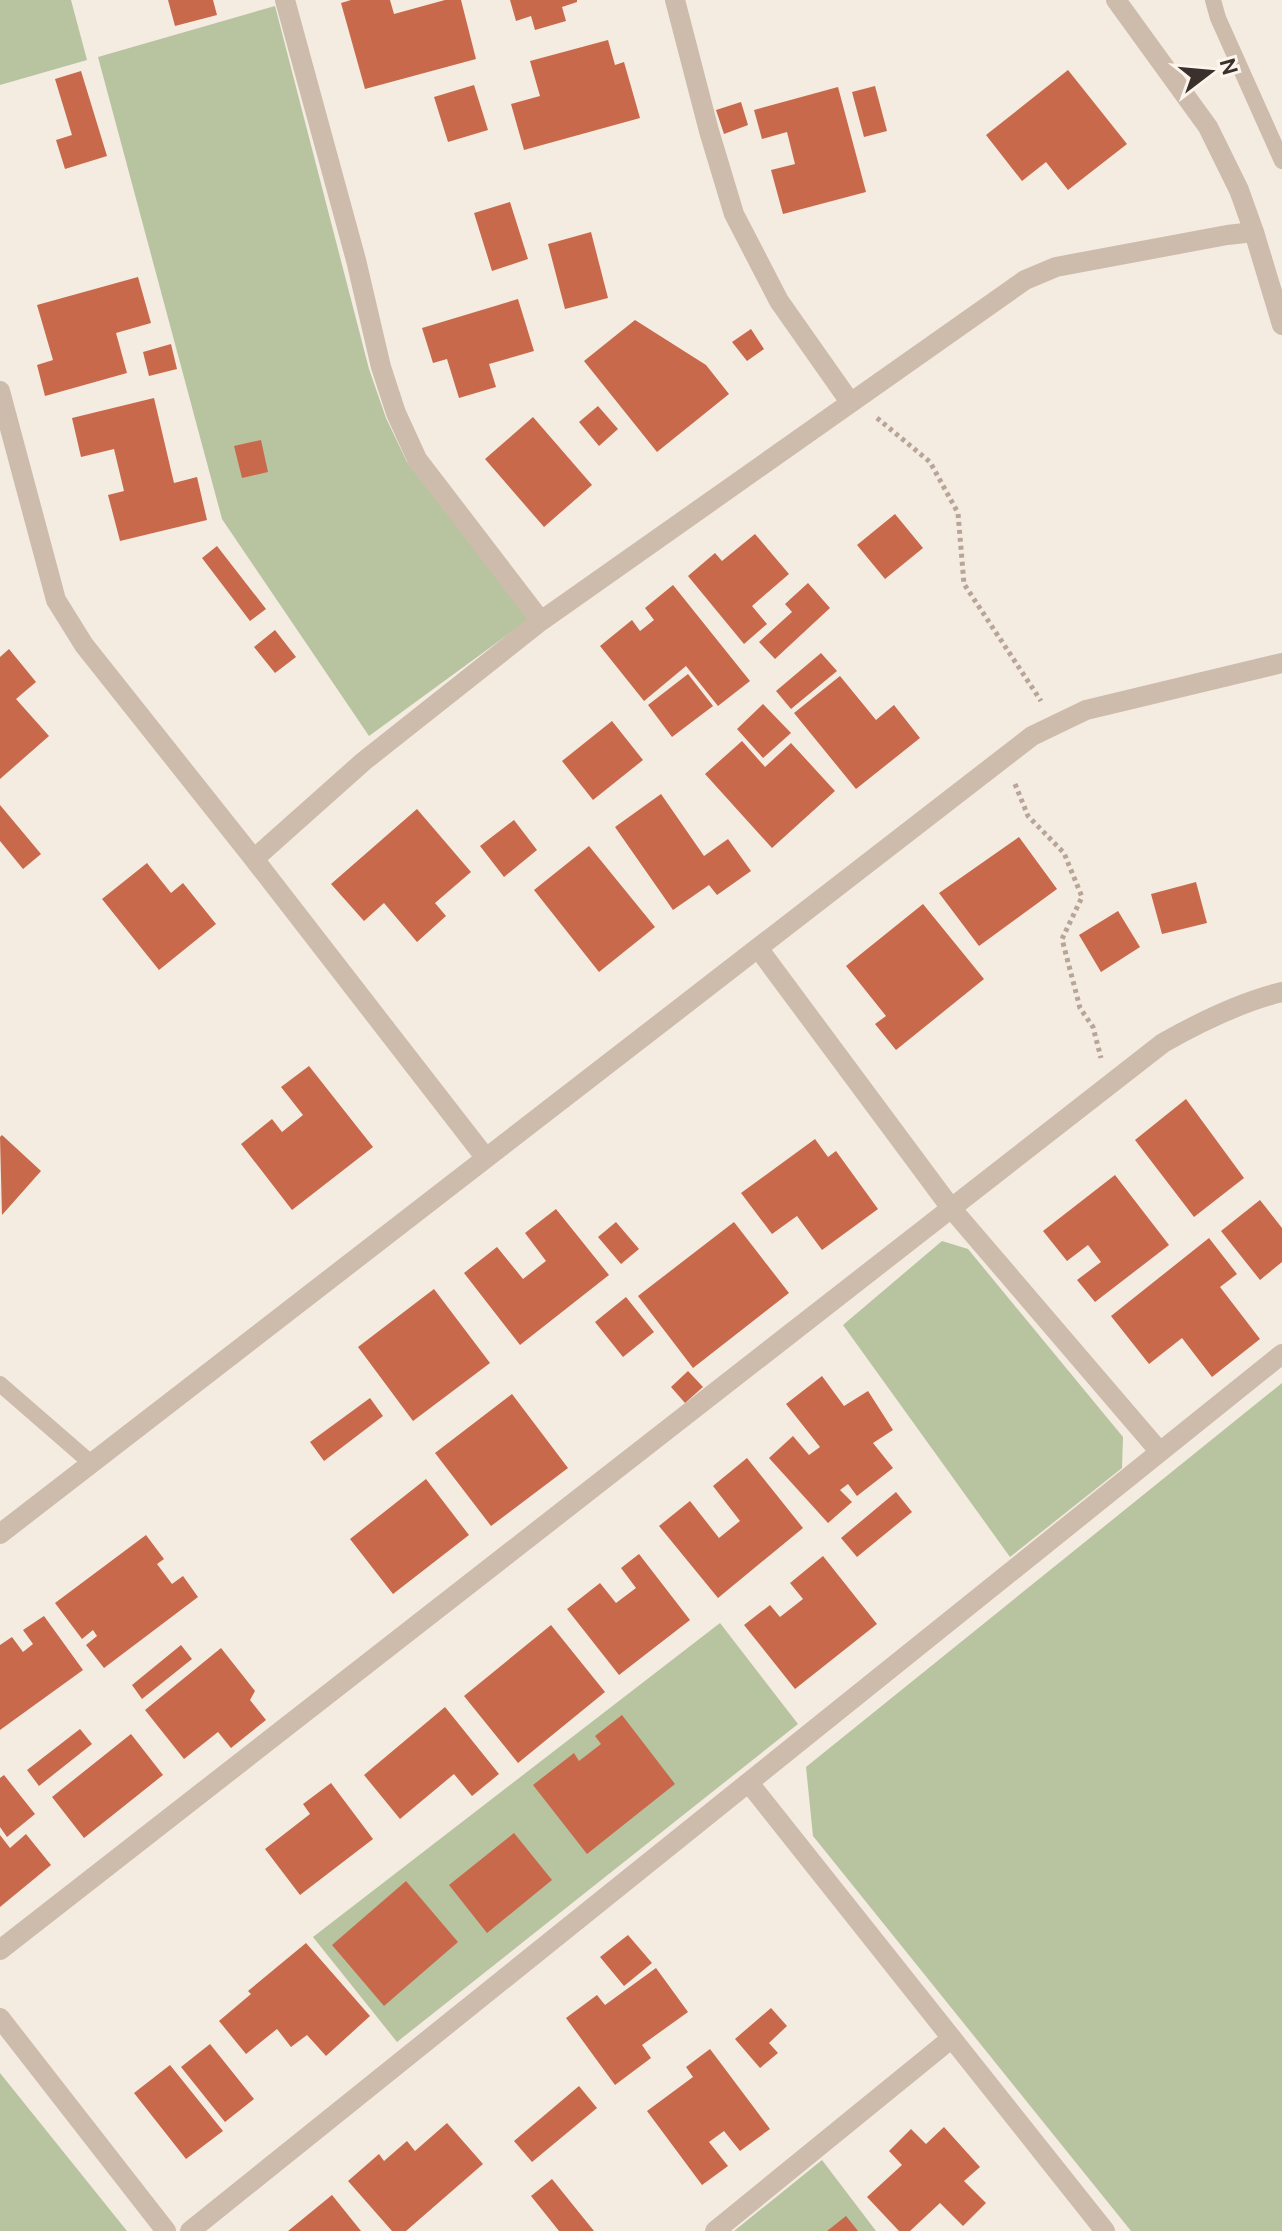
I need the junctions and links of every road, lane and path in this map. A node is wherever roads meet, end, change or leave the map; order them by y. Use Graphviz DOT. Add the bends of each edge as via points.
graph roads {
  1 [pos="285,0"];
  2 [pos="675,0"];
  3 [pos="1116,0"];
  4 [pos="1213,0"];
  5 [pos="1282,161"];
  6 [pos="1254,232"];
  7 [pos="1282,325"];
  8 [pos="0,391"];
  9 [pos="856,398"];
  10 [pos="541,621"];
  11 [pos="1282,663"];
  12 [pos="1056,724"];
  13 [pos="1005,757"];
  14 [pos="254,859"];
  15 [pos="758,948"];
  16 [pos="1282,992"];
  17 [pos="1107,1087"];
  18 [pos="485,1157"];
  19 [pos="951,1208"];
  20 [pos="1282,1354"];
  21 [pos="0,1384"];
  22 [pos="1160,1452"];
  23 [pos="91,1463"];
  24 [pos="0,1534"];
  25 [pos="749,1783"];
  26 [pos="0,1950"];
  27 [pos="0,2018"];
  28 [pos="952,2038"];
  29 [pos="166,2231"];
  30 [pos="190,2231"];
  31 [pos="715,2231"];
  32 [pos="1105,2231"];
  1 -- 10 [label="street" via="396,413 417,459"];
  2 -- 9 [label="street" via="734,214 779,301"];
  3 -- 6 [label="street" via="1208,127"];
  4 -- 5 [label="lane"];
  6 -- 7 [label="street"];
  6 -- 9 [label="street" via="1041,272"];
  8 -- 14 [label="street" via="56,600 84,645"];
  9 -- 10 [label="street"];
  9 -- 12 [label="path" via="930,462 958,513 964,584"];
  10 -- 14 [label="street" via="364,761"];
  11 -- 12 [label="street" via="1086,710"];
  12 -- 13 [label="street"];
  13 -- 15 [label="street"];
  13 -- 17 [label="path" via="1028,816 1064,853 1082,897 1062,939 1080,1008 1093,1027"];
  14 -- 18 [label="street"];
  15 -- 18 [label="street"];
  15 -- 19 [label="street"];
  16 -- 17 [label="street" via="1192,1027"];
  17 -- 19 [label="street"];
  18 -- 23 [label="street"];
  19 -- 22 [label="street"];
  19 -- 26 [label="street"];
  20 -- 22 [label="street"];
  21 -- 23 [label="lane"];
  22 -- 25 [label="street"];
  23 -- 24 [label="street"];
  25 -- 28 [label="street"];
  25 -- 30 [label="street"];
  27 -- 29 [label="street"];
  28 -- 31 [label="street"];
  28 -- 32 [label="street"];
}
